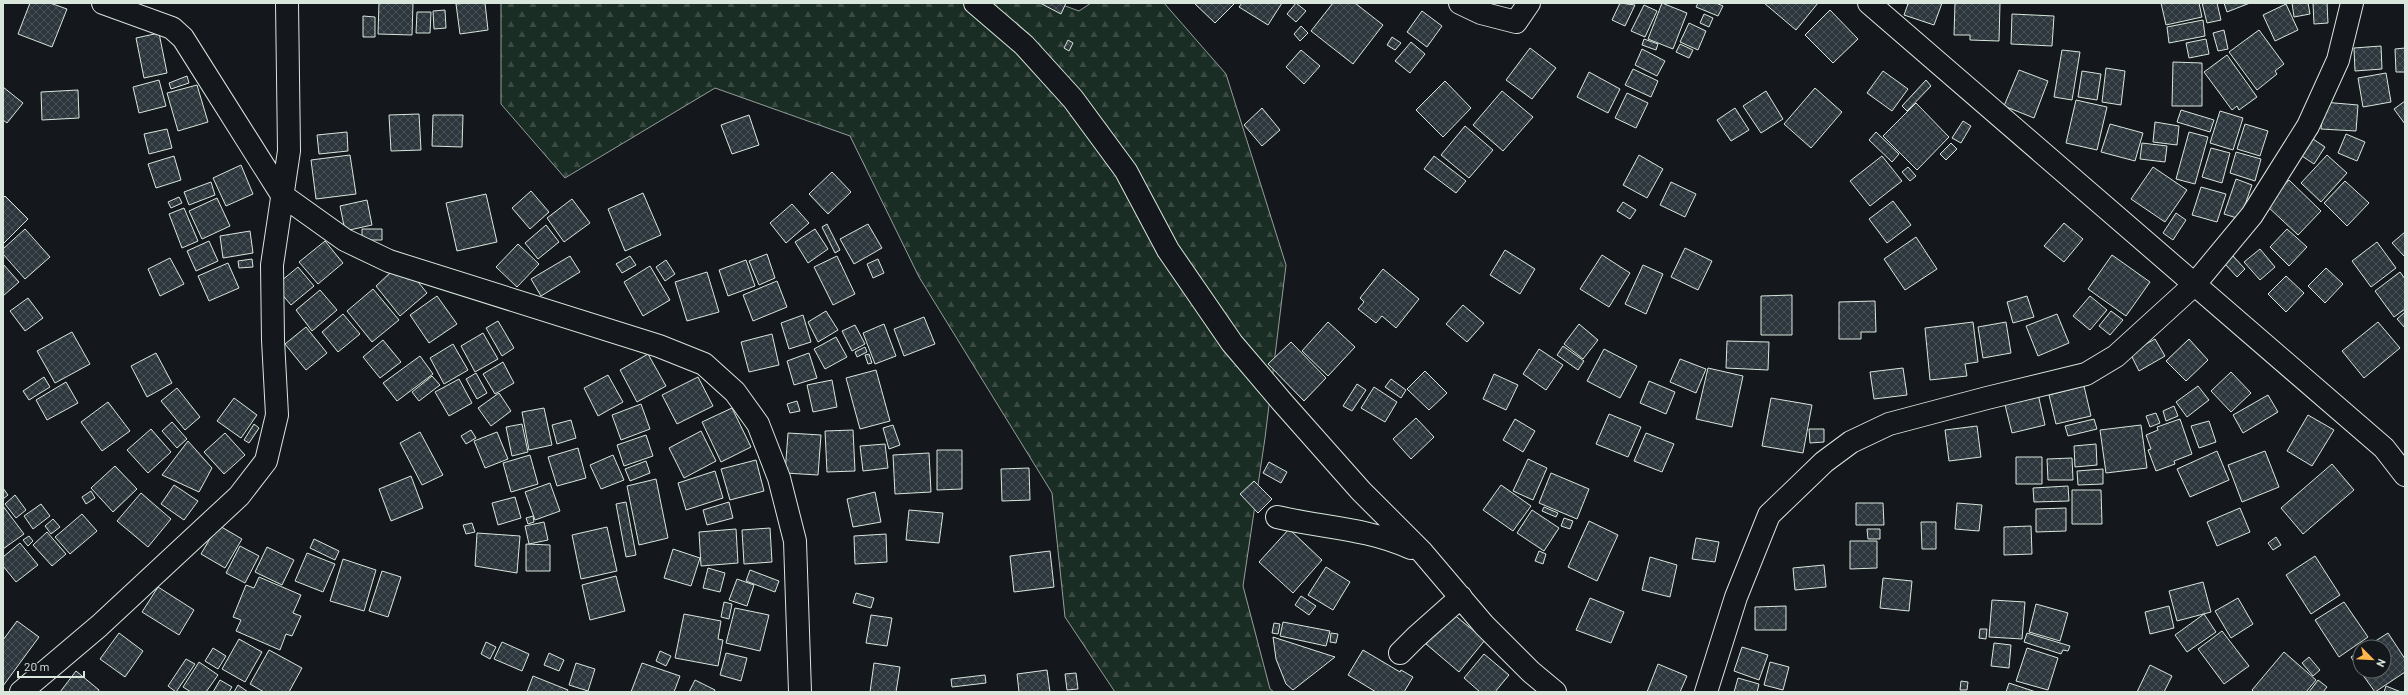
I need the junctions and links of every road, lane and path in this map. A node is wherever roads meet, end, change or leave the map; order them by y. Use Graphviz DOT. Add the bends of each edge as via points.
graph roads {
  1 [pos="103,3"];
  2 [pos="287,3"];
  3 [pos="975,3"];
  4 [pos="1460,3"];
  5 [pos="1529,3"];
  6 [pos="1869,3"];
  7 [pos="2352,3"];
  8 [pos="282,195"];
  9 [pos="2194,285"];
  10 [pos="2405,475"];
  11 [pos="1277,517"];
  12 [pos="1422,552"];
  13 [pos="1461,598"];
  14 [pos="1400,653"];
  15 [pos="21,692"];
  16 [pos="800,692"];
  17 [pos="1555,692"];
  18 [pos="1706,692"];
  1 -- 8 [label="street" via="172,28 183,38"];
  2 -- 8 [label="street" via="289,151"];
  3 -- 12 [label="street" via="1024,45 1073,99 1126,171 1168,250 1232,343 1361,491"];
  4 -- 5 [label="street" via="1481,13 1516,22"];
  6 -- 9 [label="street"];
  7 -- 9 [label="street" via="2338,60 2308,126 2252,215"];
  8 -- 15 [label="street" via="272,265 277,415 266,461 239,496 99,626"];
  8 -- 16 [label="street" via="345,240 388,261 658,346 704,364 735,392 758,424 779,478 795,541"];
  9 -- 10 [label="street" via="2384,448"];
  9 -- 18 [label="street" via="2116,356 2086,374 1889,424 1851,442 1824,462 1769,515 1736,597"];
  11 -- 12 [label="street" via="1353,529 1386,537"];
  12 -- 13 [label="street"];
  13 -- 14 [label="street"];
  13 -- 17 [label="street" via="1510,651"];
}
